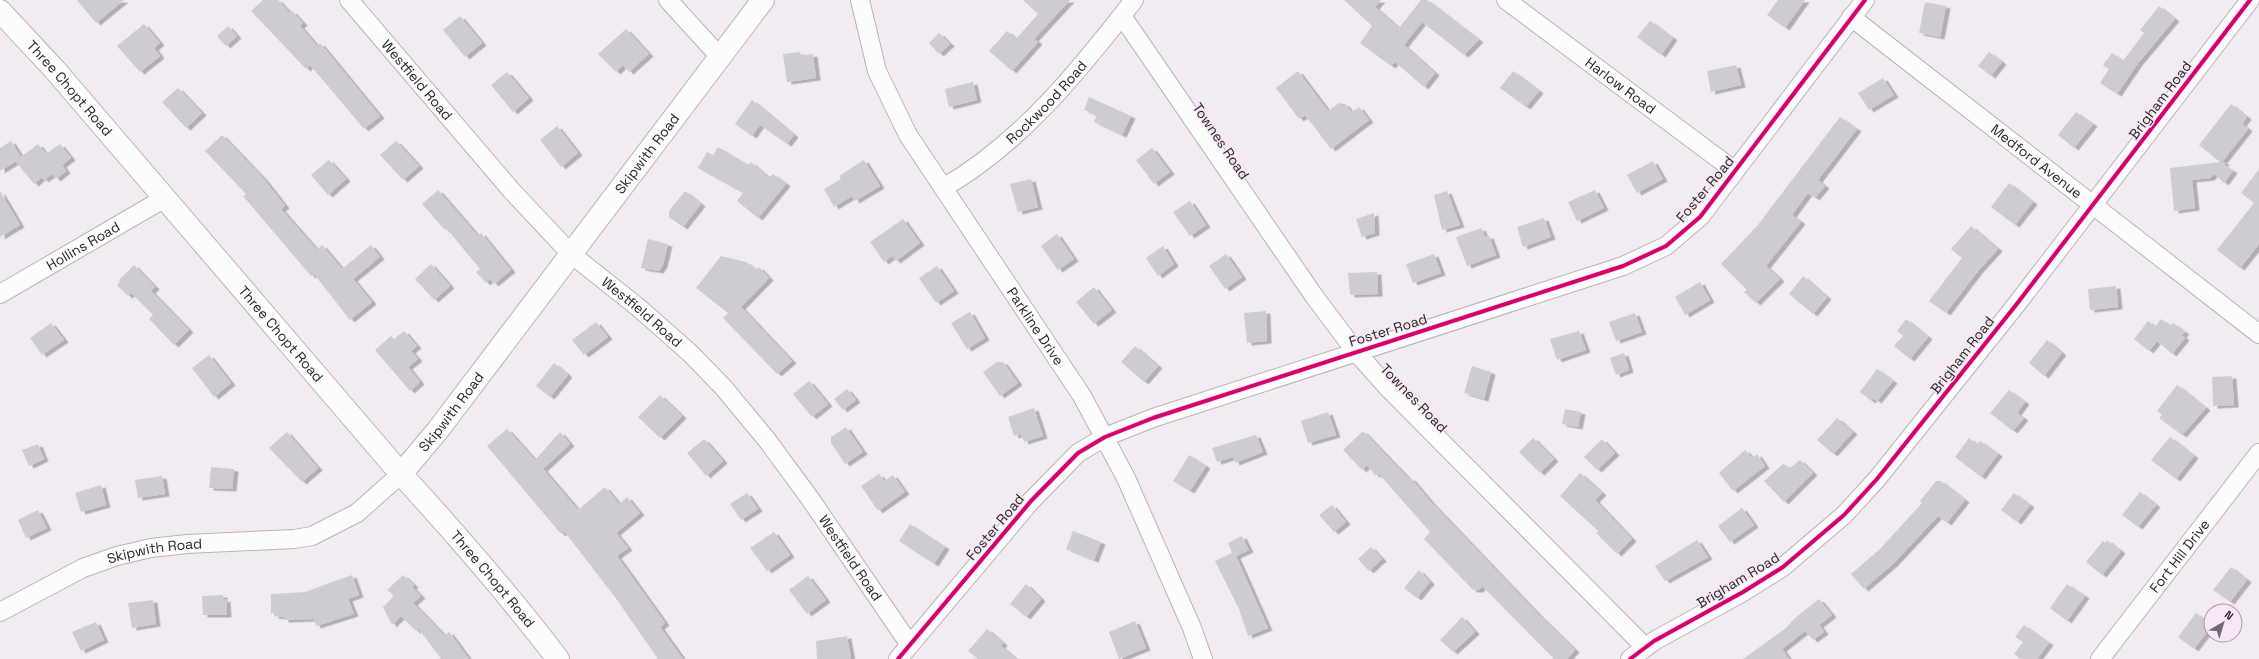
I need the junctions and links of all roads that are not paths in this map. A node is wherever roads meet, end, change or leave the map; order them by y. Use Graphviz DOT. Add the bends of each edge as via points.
graph roads {
  1 [pos="349,0"];
  2 [pos="668,0"];
  3 [pos="763,0"];
  4 [pos="860,0"];
  5 [pos="1134,0"];
  6 [pos="1506,0"];
  7 [pos="1865,0"];
  8 [pos="2250,0"];
  9 [pos="0,10"];
  10 [pos="1122,16"];
  11 [pos="1851,17"];
  12 [pos="720,57"];
  13 [pos="1735,171"];
  14 [pos="943,188"];
  15 [pos="165,198"];
  16 [pos="2092,206"];
  17 [pos="571,254"];
  18 [pos="0,294"];
  19 [pos="2259,334"];
  20 [pos="1356,352"];
  21 [pos="1105,437"];
  22 [pos="2259,453"];
  23 [pos="401,474"];
  24 [pos="0,612"];
  25 [pos="910,645"];
  26 [pos="1645,647"];
  27 [pos="558,659"];
  28 [pos="898,659"];
  29 [pos="1203,659"];
  30 [pos="1630,659"];
  31 [pos="2100,659"];
  1 -- 17 [label="street, Westfield Road" via="511,190"];
  2 -- 12 [label="street"];
  3 -- 12 [label="main road, Skipwith Road"];
  4 -- 14 [label="street, Parkline Drive" via="878,71 892,105 908,135"];
  5 -- 10 [label="street, Rockwood Road"];
  6 -- 13 [label="street, Harlow Road"];
  7 -- 11 [label="street, Foster Road"];
  8 -- 16 [label="street, Brigham Road"];
  9 -- 15 [label="main road, Three Chopt Road"];
  10 -- 14 [label="street, Rockwood Road" via="1095,51 1027,124 966,175"];
  10 -- 20 [label="street, Townes Road" via="1314,296"];
  11 -- 13 [label="street, Foster Road"];
  11 -- 16 [label="street, Medford Avenue"];
  12 -- 17 [label="main road, Skipwith Road"];
  13 -- 20 [label="street, Foster Road" via="1700,217 1683,233 1649,255 1550,290"];
  14 -- 21 [label="street, Parkline Drive" via="1078,389"];
  15 -- 18 [label="street, Hollins Road"];
  15 -- 23 [label="main road, Three Chopt Road"];
  16 -- 19 [label="street, Medford Avenue"];
  16 -- 26 [label="street, Brigham Road" via="1923,422 1844,515 1783,567"];
  17 -- 23 [label="main road, Skipwith Road" via="438,430"];
  17 -- 25 [label="street, Westfield Road" via="680,344 723,387 767,440 811,500"];
  20 -- 21 [label="street, Foster Road" via="1153,418"];
  20 -- 26 [label="street, Townes Road" via="1389,389"];
  21 -- 25 [label="street, Foster Road" via="1078,453 1032,501"];
  21 -- 29 [label="street, Parkline Drive" via="1126,478 1192,628"];
  22 -- 31 [label="street, Fort Hill Drive"];
  23 -- 24 [label="street, Skipwith Road" via="357,513 312,536 187,544 151,548 117,556 83,568"];
  23 -- 27 [label="main road, Three Chopt Road" via="522,612"];
  25 -- 28 [label="street, Foster Road"];
  26 -- 30 [label="street, Brigham Road"];
}
